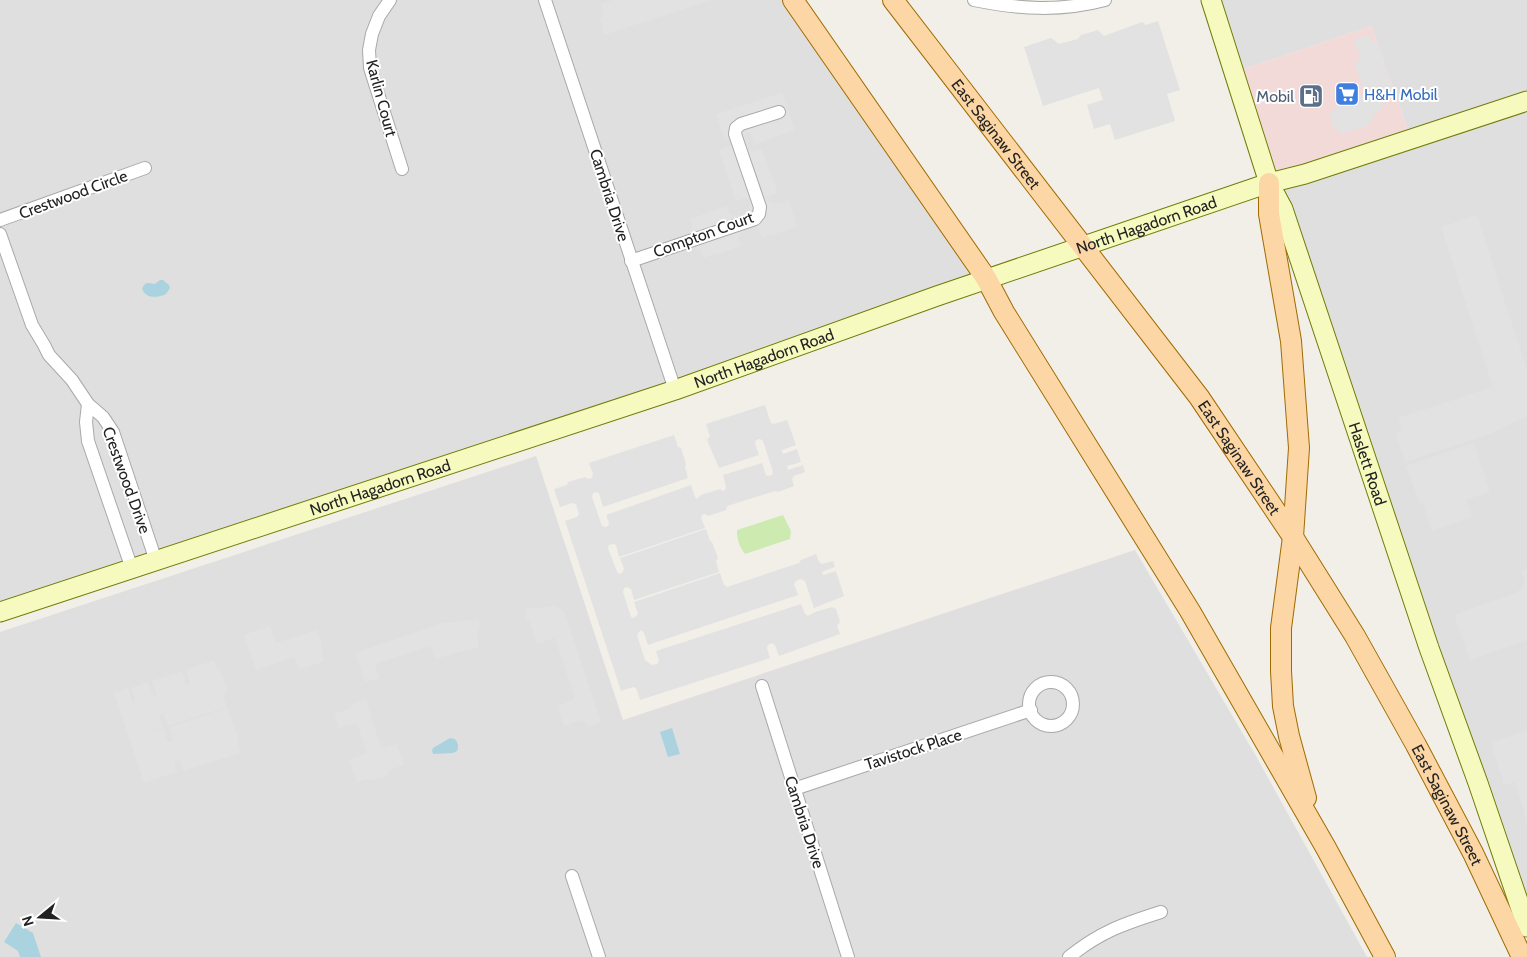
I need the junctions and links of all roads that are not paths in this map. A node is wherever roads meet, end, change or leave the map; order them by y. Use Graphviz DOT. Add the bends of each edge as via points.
graph roads {
  1 [pos="390,0"];
  2 [pos="545,0"];
  3 [pos="793,0"];
  4 [pos="893,0"];
  5 [pos="974,0"];
  6 [pos="1105,0"];
  7 [pos="1211,0"];
  8 [pos="1527,101"];
  9 [pos="779,112"];
  10 [pos="145,168"];
  11 [pos="402,169"];
  12 [pos="1269,183"];
  13 [pos="0,220"];
  14 [pos="0,234"];
  15 [pos="1082,247"];
  16 [pos="631,261"];
  17 [pos="986,278"];
  18 [pos="675,390"];
  19 [pos="88,404"];
  20 [pos="1293,537"];
  21 [pos="156,561"];
  22 [pos="132,569"];
  23 [pos="0,612"];
  24 [pos="762,686"];
  25 [pos="1031,710"];
  26 [pos="794,789"];
  27 [pos="1326,848"];
  28 [pos="572,876"];
  29 [pos="1161,912"];
  30 [pos="1527,927"];
  31 [pos="599,957"];
  32 [pos="848,957"];
  33 [pos="1069,957"];
  34 [pos="1385,957"];
  35 [pos="1522,957"];
  1 -- 11 [label="street, Karlin Court" via="372,34 370,68"];
  2 -- 16 [label="street, Cambria Drive"];
  3 -- 17 [label="main road"];
  4 -- 15 [label="main road, East Saginaw Street"];
  5 -- 6 [label="street" via="1046,9"];
  7 -- 12 [label="street, Haslett Road"];
  8 -- 12 [label="street, North Hagadorn Road" via="1313,172"];
  9 -- 16 [label="street, Compton Court" via="736,128 735,134 760,206 755,219"];
  10 -- 13 [label="street, Crestwood Circle"];
  12 -- 15 [label="street, North Hagadorn Road"];
  12 -- 20 [label="main road" via="1269,214 1295,376 1299,448"];
  12 -- 30 [label="street, Haslett Road" via="1283,209 1429,648"];
  14 -- 19 [label="street, Crestwood Drive" via="32,325 49,355"];
  15 -- 17 [label="street, North Hagadorn Road"];
  15 -- 20 [label="main road, East Saginaw Street" via="1198,397"];
  16 -- 18 [label="street, Cambria Drive"];
  17 -- 18 [label="street, North Hagadorn Road"];
  17 -- 27 [label="main road" via="1190,611"];
  18 -- 21 [label="street, North Hagadorn Road"];
  19 -- 21 [label="street, Crestwood Drive" via="103,417 113,432"];
  19 -- 22 [label="street, Crestwood Drive" via="88,441"];
  20 -- 27 [label="main road" via="1281,628 1283,706 1303,788"];
  20 -- 35 [label="main road, East Saginaw Street" via="1355,636 1416,745 1473,853"];
  21 -- 22 [label="street, North Hagadorn Road"];
  22 -- 23 [label="street, North Hagadorn Road"];
  24 -- 26 [label="street, Cambria Drive"];
  25 -- 26 [label="street, Tavistock Place"];
  26 -- 32 [label="street, Cambria Drive"];
  27 -- 34 [label="main road"];
  28 -- 31 [label="street"];
  29 -- 33 [label="street" via="1108,930"];
}
